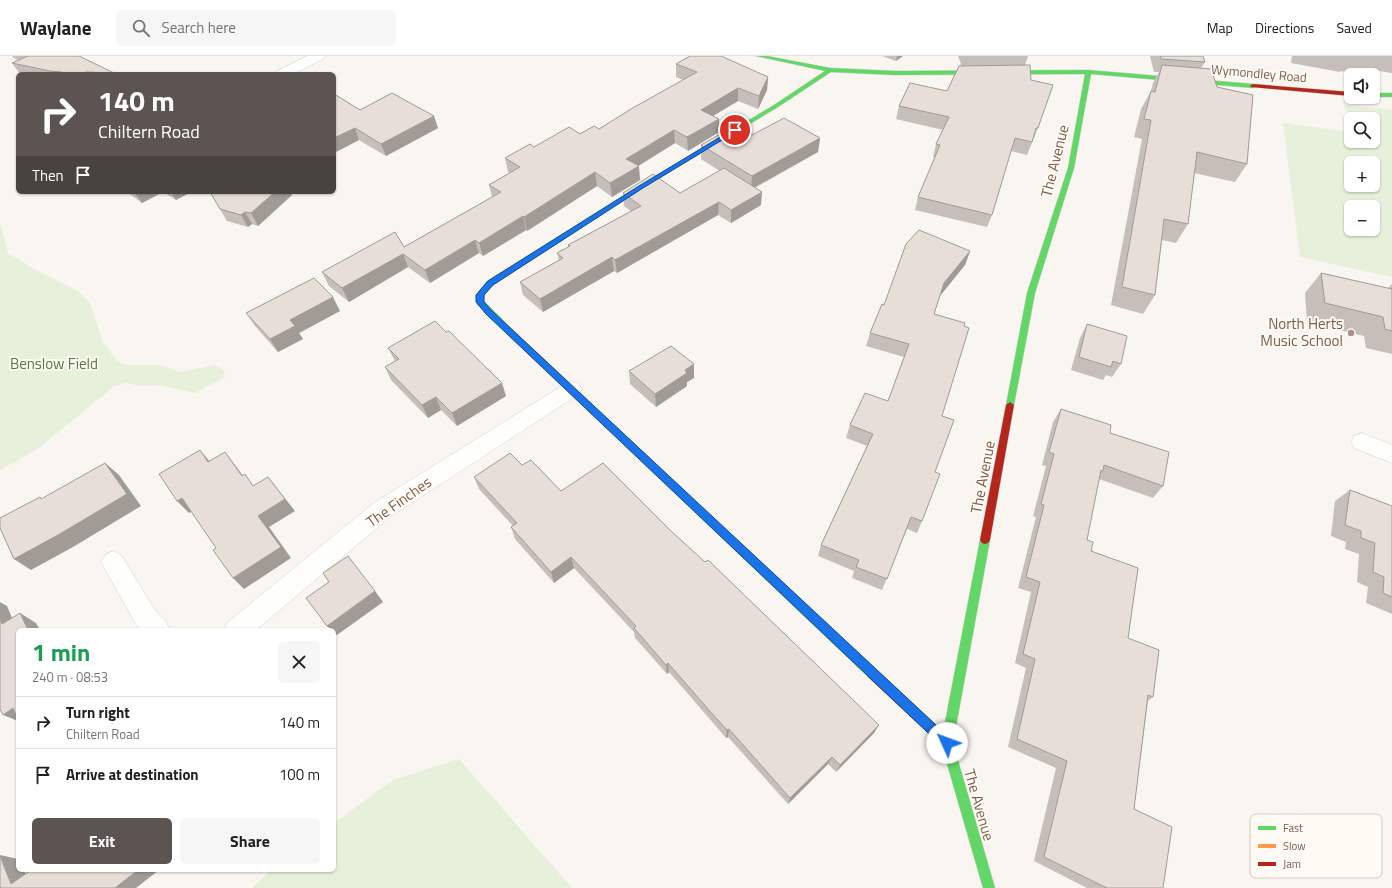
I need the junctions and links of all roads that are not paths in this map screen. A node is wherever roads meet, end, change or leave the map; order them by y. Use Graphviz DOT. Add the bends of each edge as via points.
graph roads {
  1 [pos="318,56"];
  2 [pos="759,56"];
  3 [pos="830,70"];
  4 [pos="286,72"];
  5 [pos="1088,72"];
  6 [pos="1344,94"];
  7 [pos="1380,95"];
  8 [pos="1392,96"];
  9 [pos="572,389"];
  10 [pos="1362,442"];
  11 [pos="1392,454"];
  12 [pos="113,562"];
  13 [pos="155,628"];
  14 [pos="239,628"];
  15 [pos="947,743"];
  16 [pos="989,888"];
  1 -- 4 [label="street"];
  2 -- 3 [label="street, Wymondley Road"];
  3 -- 5 [label="street, Wymondley Road" via="895,73"];
  3 -- 9 [label="street" via="490,283 480,295 480,302 488,312"];
  5 -- 6 [label="street, Wymondley Road"];
  5 -- 15 [label="street, The Avenue" via="1071,168 1031,294"];
  7 -- 8 [label="street"];
  9 -- 14 [label="street, The Finches" via="382,510"];
  9 -- 15 [label="street"];
  10 -- 11 [label="street"];
  12 -- 13 [label="street" via="146,618"];
  15 -- 16 [label="street, The Avenue"];
}
